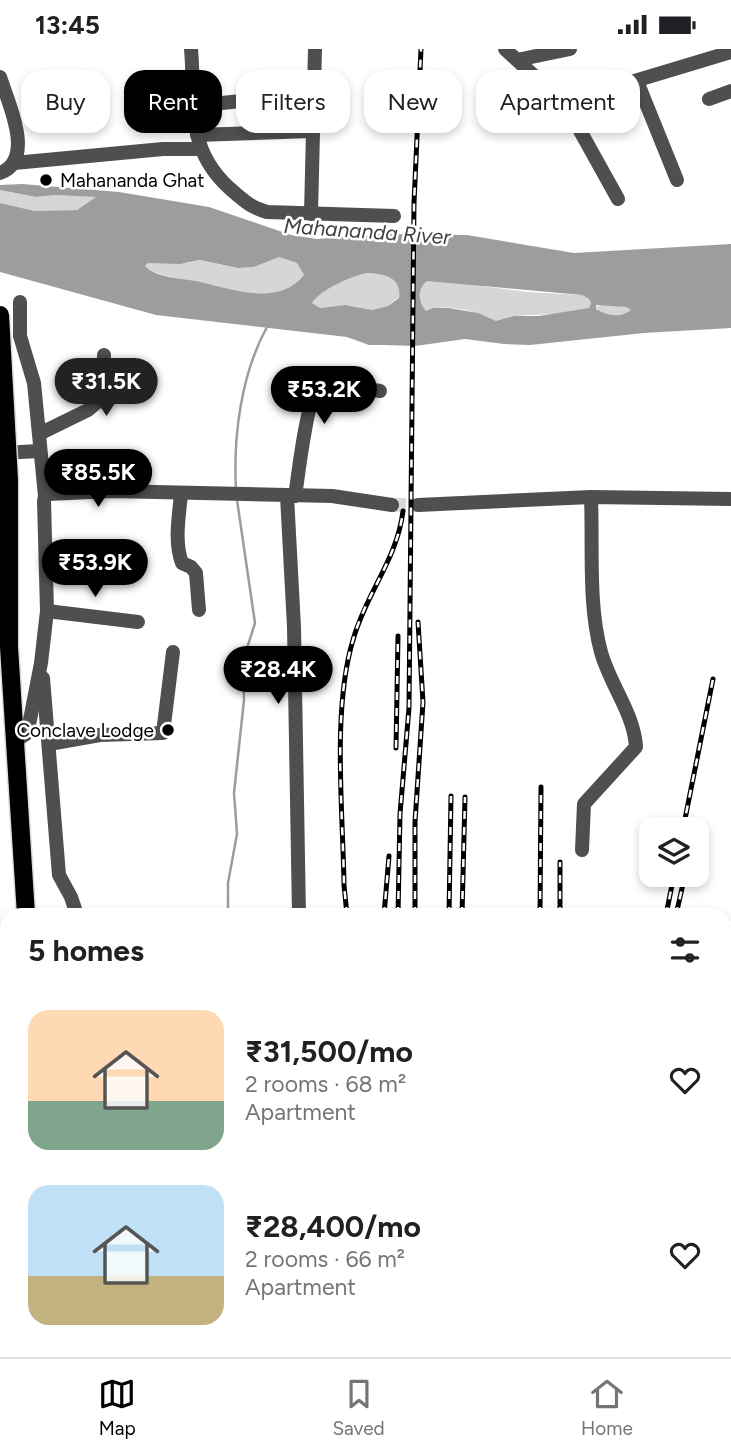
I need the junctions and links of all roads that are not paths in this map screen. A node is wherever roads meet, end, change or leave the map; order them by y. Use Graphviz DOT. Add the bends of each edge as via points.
graph roads {
  1 [pos="191,49"];
  2 [pos="315,49"];
  3 [pos="505,49"];
  4 [pos="570,49"];
  5 [pos="731,52"];
  6 [pos="517,60"];
  7 [pos="191,70"];
  8 [pos="315,70"];
  9 [pos="528,70"];
  10 [pos="0,77"];
  11 [pos="640,80"];
  12 [pos="640,88"];
  13 [pos="731,91"];
  14 [pos="709,99"];
  15 [pos="197,133"];
  16 [pos="291,133"];
  17 [pos="312,133"];
  18 [pos="581,133"];
  19 [pos="199,142"];
  20 [pos="14,163"];
  21 [pos="0,173"];
  22 [pos="677,180"];
  23 [pos="618,199"];
  24 [pos="311,214"];
  25 [pos="394,216"];
  26 [pos="20,302"];
  27 [pos="0,315"];
  28 [pos="104,355"];
  29 [pos="380,391"];
  30 [pos="39,434"];
  31 [pos="40,451"];
  32 [pos="0,453"];
  33 [pos="181,494"];
  34 [pos="45,496"];
  35 [pos="291,496"];
  36 [pos="592,498"];
  37 [pos="731,499"];
  38 [pos="392,505"];
  39 [pos="418,505"];
  40 [pos="199,610"];
  41 [pos="47,611"];
  42 [pos="138,622"];
  43 [pos="173,652"];
  44 [pos="41,663"];
  45 [pos="0,689"];
  46 [pos="15,741"];
  47 [pos="49,744"];
  48 [pos="582,850"];
  49 [pos="16,908"];
  50 [pos="26,908"];
  51 [pos="75,908"];
  52 [pos="299,908"];
  1 -- 7 [label="street"];
  2 -- 8 [label="street"];
  3 -- 6 [label="street"];
  4 -- 6 [label="street"];
  5 -- 11 [label="street"];
  6 -- 9 [label="street"];
  10 -- 20 [label="street" via="19,145"];
  12 -- 22 [label="street"];
  13 -- 14 [label="street"];
  15 -- 19 [label="street"];
  16 -- 19 [label="street"];
  17 -- 24 [label="street"];
  18 -- 23 [label="street"];
  19 -- 20 [label="street"];
  19 -- 24 [label="street" via="217,179 251,207"];
  20 -- 21 [label="street"];
  24 -- 25 [label="street"];
  26 -- 30 [label="street" via="20,336 34,383"];
  27 -- 46 [label="main road, bridge"];
  28 -- 30 [label="street" via="102,398"];
  29 -- 35 [label="street" via="317,388"];
  30 -- 31 [label="street"];
  31 -- 32 [label="street"];
  31 -- 34 [label="street"];
  33 -- 34 [label="street" via="111,491"];
  33 -- 35 [label="street"];
  33 -- 40 [label="street" via="179,554 182,563 196,573"];
  34 -- 41 [label="street"];
  35 -- 38 [label="street" via="332,496"];
  35 -- 52 [label="street"];
  36 -- 37 [label="street"];
  36 -- 39 [label="street"];
  36 -- 48 [label="street" via="594,619 601,654 635,731 636,747 584,804"];
  41 -- 42 [label="street"];
  41 -- 44 [label="street"];
  43 -- 47 [label="street" via="163,733 100,735"];
  44 -- 46 [label="street" via="26,734"];
  44 -- 47 [label="street"];
  45 -- 49 [label="main road"];
  46 -- 50 [label="main road"];
  47 -- 51 [label="street" via="59,875"];
}
